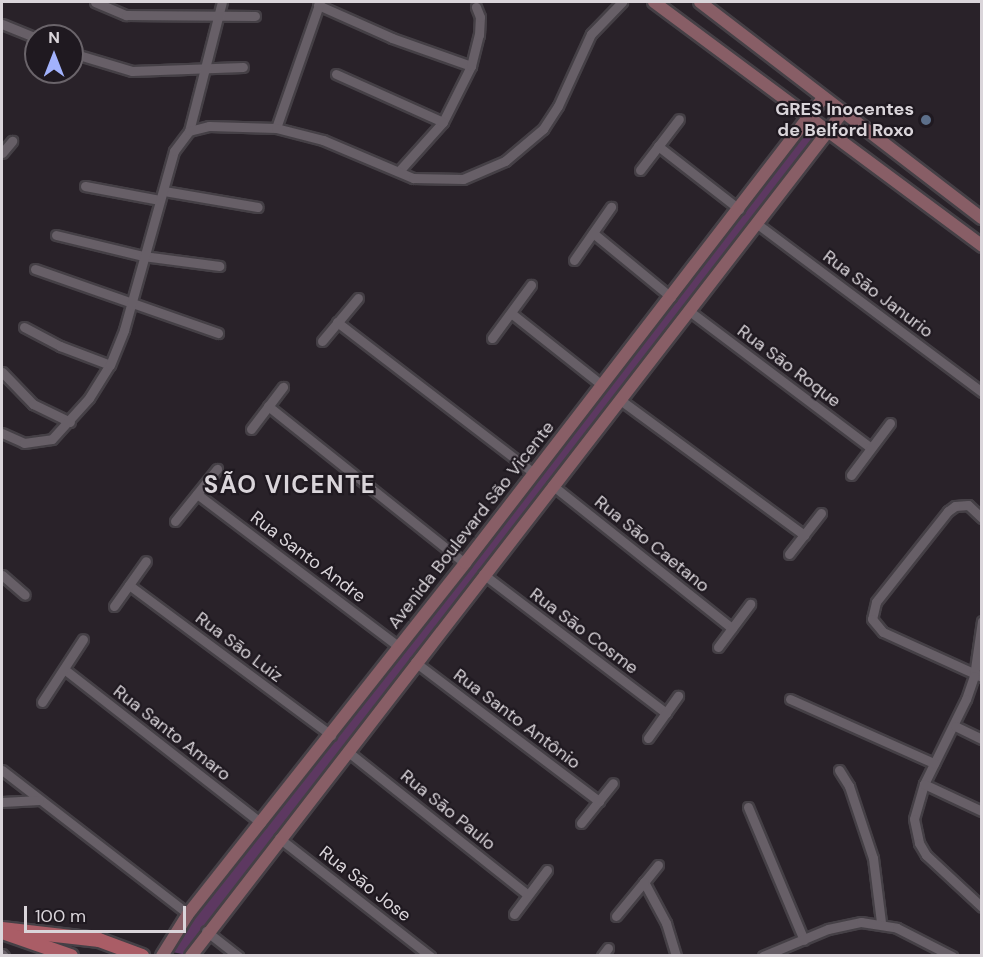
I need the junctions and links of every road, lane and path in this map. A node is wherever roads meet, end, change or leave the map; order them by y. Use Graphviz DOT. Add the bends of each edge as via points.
graph roads {
  1 [pos="95,2"];
  2 [pos="222,2"];
  3 [pos="622,2"];
  4 [pos="654,2"];
  5 [pos="700,2"];
  6 [pos="319,3"];
  7 [pos="476,7"];
  8 [pos="218,15"];
  9 [pos="255,16"];
  10 [pos="2,24"];
  11 [pos="24,33"];
  12 [pos="84,57"];
  13 [pos="471,66"];
  14 [pos="243,67"];
  15 [pos="201,71"];
  16 [pos="336,74"];
  17 [pos="823,98"];
  18 [pos="843,113"];
  19 [pos="808,117"];
  20 [pos="679,118"];
  21 [pos="443,122"];
  22 [pos="276,128"];
  23 [pos="189,130"];
  24 [pos="827,131"];
  25 [pos="12,141"];
  26 [pos="658,146"];
  27 [pos="2,153"];
  28 [pos="640,170"];
  29 [pos="399,171"];
  30 [pos="85,186"];
  31 [pos="162,196"];
  32 [pos="258,207"];
  33 [pos="612,207"];
  34 [pos="739,209"];
  35 [pos="981,218"];
  36 [pos="756,223"];
  37 [pos="593,233"];
  38 [pos="56,235"];
  39 [pos="981,246"];
  40 [pos="143,256"];
  41 [pos="574,260"];
  42 [pos="219,266"];
  43 [pos="34,269"];
  44 [pos="531,285"];
  45 [pos="671,297"];
  46 [pos="358,298"];
  47 [pos="131,303"];
  48 [pos="688,310"];
  49 [pos="511,313"];
  50 [pos="337,322"];
  51 [pos="24,327"];
  52 [pos="218,333"];
  53 [pos="492,338"];
  54 [pos="322,341"];
  55 [pos="110,365"];
  56 [pos="2,372"];
  57 [pos="602,385"];
  58 [pos="283,387"];
  59 [pos="981,392"];
  60 [pos="619,399"];
  61 [pos="268,406"];
  62 [pos="70,422"];
  63 [pos="890,423"];
  64 [pos="251,429"];
  65 [pos="2,433"];
  66 [pos="871,448"];
  67 [pos="217,469"];
  68 [pos="534,473"];
  69 [pos="851,475"];
  70 [pos="552,485"];
  71 [pos="197,494"];
  72 [pos="821,513"];
  73 [pos="981,518"];
  74 [pos="175,521"];
  75 [pos="804,535"];
  76 [pos="789,554"];
  77 [pos="146,561"];
  78 [pos="465,563"];
  79 [pos="483,574"];
  80 [pos="2,575"];
  81 [pos="129,585"];
  82 [pos="25,595"];
  83 [pos="750,604"];
  84 [pos="114,606"];
  85 [pos="981,621"];
  86 [pos="732,628"];
  87 [pos="83,639"];
  88 [pos="399,647"];
  89 [pos="718,647"];
  90 [pos="415,662"];
  91 [pos="64,669"];
  92 [pos="978,677"];
  93 [pos="678,696"];
  94 [pos="790,699"];
  95 [pos="42,702"];
  96 [pos="666,713"];
  97 [pos="955,726"];
  98 [pos="331,735"];
  99 [pos="648,738"];
  100 [pos="981,739"];
  101 [pos="347,751"];
  102 [pos="934,763"];
  103 [pos="2,770"];
  104 [pos="839,770"];
  105 [pos="613,783"];
  106 [pos="924,784"];
  107 [pos="39,800"];
  108 [pos="599,801"];
  109 [pos="2,802"];
  110 [pos="748,807"];
  111 [pos="981,812"];
  112 [pos="581,823"];
  113 [pos="261,824"];
  114 [pos="279,838"];
  115 [pos="658,865"];
  116 [pos="547,870"];
  117 [pos="644,882"];
  118 [pos="528,895"];
  119 [pos="981,907"];
  120 [pos="188,914"];
  121 [pos="514,914"];
  122 [pos="616,915"];
  123 [pos="881,922"];
  124 [pos="2,930"];
  125 [pos="206,931"];
  126 [pos="804,940"];
  127 [pos="69,955"];
  128 [pos="142,956"];
  129 [pos="162,956"];
  130 [pos="191,956"];
  131 [pos="238,956"];
  132 [pos="430,956"];
  133 [pos="676,956"];
  134 [pos="763,956"];
  135 [pos="952,956"];
  1 -- 8 [label="street" via="126,15"];
  2 -- 8 [label="street"];
  3 -- 29 [label="street" via="591,34 558,106 521,150 487,171 463,179 413,178"];
  4 -- 19 [label="street"];
  5 -- 17 [label="street"];
  6 -- 13 [label="street" via="392,38"];
  6 -- 22 [label="street"];
  7 -- 13 [label="street" via="480,26"];
  8 -- 9 [label="street"];
  8 -- 15 [label="street"];
  10 -- 11 [label="street"];
  12 -- 15 [label="street" via="132,71"];
  13 -- 21 [label="street"];
  14 -- 15 [label="street"];
  15 -- 23 [label="street"];
  16 -- 21 [label="street"];
  17 -- 18 [label="street"];
  17 -- 19 [label="street, Avenida Boulevard São Vicente"];
  18 -- 24 [label="street"];
  18 -- 35 [label="street"];
  19 -- 24 [label="street"];
  19 -- 34 [label="street, Avenida Boulevard São Vicente"];
  20 -- 26 [label="street"];
  21 -- 29 [label="street"];
  22 -- 23 [label="street" via="209,126"];
  22 -- 29 [label="street" via="323,140"];
  23 -- 31 [label="street" via="174,151"];
  24 -- 36 [label="street"];
  24 -- 39 [label="street"];
  25 -- 27 [label="street"];
  26 -- 28 [label="street"];
  26 -- 34 [label="street"];
  30 -- 31 [label="street"];
  31 -- 32 [label="street"];
  31 -- 40 [label="street"];
  33 -- 37 [label="street"];
  34 -- 45 [label="street, Avenida Boulevard São Vicente"];
  36 -- 48 [label="street"];
  36 -- 59 [label="street, Rua Sāo Janurio"];
  37 -- 41 [label="street"];
  37 -- 45 [label="street"];
  38 -- 40 [label="street"];
  40 -- 42 [label="street"];
  40 -- 47 [label="street"];
  43 -- 47 [label="street"];
  44 -- 49 [label="street"];
  45 -- 57 [label="street, Avenida Boulevard São Vicente"];
  46 -- 50 [label="street"];
  47 -- 52 [label="street"];
  47 -- 55 [label="street"];
  48 -- 60 [label="street"];
  48 -- 66 [label="street, Rua Sāo Roque"];
  49 -- 53 [label="street"];
  49 -- 57 [label="street"];
  50 -- 54 [label="street"];
  50 -- 68 [label="street"];
  51 -- 55 [label="street"];
  55 -- 62 [label="street"];
  56 -- 62 [label="street" via="33,404"];
  57 -- 68 [label="street, Avenida Boulevard São Vicente"];
  58 -- 61 [label="street"];
  60 -- 70 [label="street"];
  60 -- 75 [label="street"];
  61 -- 64 [label="street"];
  61 -- 78 [label="street"];
  62 -- 65 [label="street" via="52,439 39,443 24,443"];
  63 -- 66 [label="street"];
  66 -- 69 [label="street"];
  67 -- 71 [label="street"];
  68 -- 78 [label="street, Avenida Boulevard São Vicente"];
  70 -- 79 [label="street"];
  70 -- 86 [label="street, Rua Sāo Caetano"];
  71 -- 74 [label="street"];
  71 -- 88 [label="street, Rua Santo Andre"];
  72 -- 75 [label="street"];
  73 -- 92 [label="street" via="968,505 955,506 873,610 876,627 883,632"];
  75 -- 76 [label="street"];
  77 -- 81 [label="street"];
  78 -- 88 [label="street, Avenida Boulevard São Vicente"];
  79 -- 90 [label="street"];
  79 -- 96 [label="street, Rua Sāo Cosme"];
  80 -- 82 [label="street"];
  81 -- 84 [label="street"];
  81 -- 98 [label="street, Rua Sāo Luiz"];
  83 -- 86 [label="street"];
  85 -- 92 [label="street"];
  86 -- 89 [label="street"];
  87 -- 91 [label="street"];
  88 -- 98 [label="street, Avenida Boulevard São Vicente"];
  90 -- 101 [label="street"];
  90 -- 108 [label="street, Rua Santo Antônio"];
  91 -- 95 [label="street"];
  91 -- 113 [label="street, Rua Santo Amaro"];
  92 -- 97 [label="street"];
  93 -- 96 [label="street"];
  94 -- 102 [label="street"];
  96 -- 99 [label="street"];
  97 -- 100 [label="street"];
  97 -- 102 [label="street"];
  98 -- 113 [label="street, Avenida Boulevard São Vicente"];
  101 -- 114 [label="street"];
  101 -- 118 [label="street, Rua Sāo Paulo"];
  102 -- 106 [label="street"];
  103 -- 107 [label="street"];
  104 -- 123 [label="street" via="849,786 873,858"];
  105 -- 108 [label="street"];
  106 -- 111 [label="street"];
  106 -- 119 [label="street" via="915,819 919,843"];
  107 -- 109 [label="street"];
  107 -- 120 [label="street"];
  108 -- 112 [label="street"];
  110 -- 126 [label="street"];
  113 -- 120 [label="street, Avenida Boulevard São Vicente"];
  114 -- 125 [label="street"];
  114 -- 132 [label="street, Rua Sāo Jose"];
  115 -- 117 [label="street"];
  116 -- 118 [label="street"];
  117 -- 122 [label="street"];
  117 -- 133 [label="street" via="666,923"];
  118 -- 121 [label="street"];
  120 -- 129 [label="street, Avenida Boulevard São Vicente"];
  123 -- 126 [label="street" via="842,925"];
  123 -- 135 [label="street"];
  124 -- 127 [label="main road"];
  124 -- 128 [label="main road" via="99,940"];
  125 -- 130 [label="street"];
  125 -- 131 [label="street"];
  126 -- 134 [label="street"];
}
